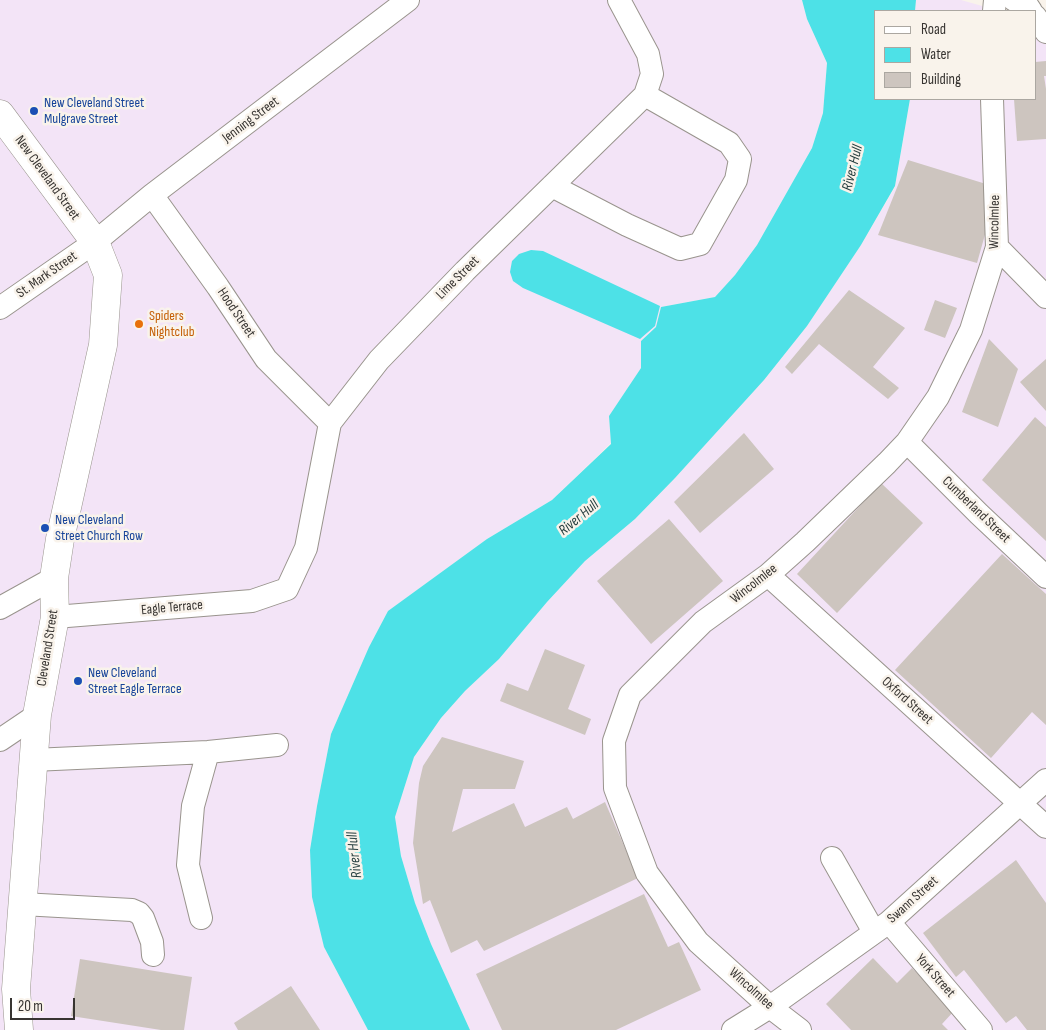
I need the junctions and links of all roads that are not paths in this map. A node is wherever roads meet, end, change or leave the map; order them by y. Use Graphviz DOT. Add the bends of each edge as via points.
graph roads {
  1 [pos="408,0"];
  2 [pos="620,0"];
  3 [pos="1014,0"];
  4 [pos="1030,10"];
  5 [pos="1036,17"];
  6 [pos="1046,32"];
  7 [pos="645,95"];
  8 [pos="992,100"];
  9 [pos="0,116"];
  10 [pos="552,186"];
  11 [pos="152,195"];
  12 [pos="95,242"];
  13 [pos="997,247"];
  14 [pos="1046,297"];
  15 [pos="0,308"];
  16 [pos="330,423"];
  17 [pos="907,442"];
  18 [pos="768,574"];
  19 [pos="1046,577"];
  20 [pos="54,578"];
  21 [pos="286,589"];
  22 [pos="2,607"];
  23 [pos="56,617"];
  24 [pos="37,715"];
  25 [pos="0,740"];
  26 [pos="278,744"];
  27 [pos="208,752"];
  28 [pos="33,760"];
  29 [pos="1046,780"];
  30 [pos="1020,803"];
  31 [pos="1046,827"];
  32 [pos="832,858"];
  33 [pos="22,904"];
  34 [pos="201,918"];
  35 [pos="882,927"];
  36 [pos="153,955"];
  37 [pos="8,988"];
  38 [pos="770,1007"];
  39 [pos="18,1030"];
  40 [pos="733,1030"];
  41 [pos="800,1030"];
  42 [pos="981,1030"];
  1 -- 11 [label="street, Jenning Street"];
  2 -- 7 [label="street" via="648,54 652,74"];
  3 -- 4 [label="street" via="1027,5"];
  5 -- 6 [label="street"];
  7 -- 10 [label="street, Lime Street"];
  7 -- 10 [label="street" via="730,144 740,159 736,180 700,244 680,249"];
  8 -- 13 [label="street, Wincolmlee"];
  9 -- 12 [label="main road, New Cleveland Street"];
  10 -- 16 [label="street, Lime Street" via="379,360"];
  11 -- 12 [label="street, Jenning Street"];
  11 -- 16 [label="street, Hood Street" via="266,359"];
  12 -- 15 [label="street, St. Mark Street"];
  12 -- 20 [label="main road, Cleveland Street" via="108,275 103,345"];
  13 -- 14 [label="street"];
  13 -- 17 [label="street, Wincolmlee" via="971,330 938,397"];
  16 -- 21 [label="street, Lime Street" via="306,548"];
  17 -- 18 [label="street, Wincolmlee" via="812,536"];
  17 -- 19 [label="street, Cumberland Street"];
  18 -- 30 [label="street, Oxford Street"];
  18 -- 38 [label="street, Wincolmlee" via="703,622 630,695 614,741 615,788 647,873 698,942"];
  20 -- 22 [label="street"];
  20 -- 23 [label="main road, Cleveland Street"];
  21 -- 23 [label="street, Eagle Terrace" via="252,601"];
  23 -- 24 [label="main road, Cleveland Street"];
  24 -- 25 [label="street"];
  24 -- 28 [label="main road, Cleveland Street"];
  26 -- 27 [label="street"];
  27 -- 28 [label="street"];
  27 -- 34 [label="street" via="193,806 188,864"];
  28 -- 33 [label="main road, Cleveland Street"];
  29 -- 30 [label="street, Swann Street"];
  30 -- 31 [label="street, Oxford Street"];
  30 -- 35 [label="street, Swann Street"];
  32 -- 35 [label="street, York Street"];
  33 -- 36 [label="street" via="132,910 144,918"];
  33 -- 37 [label="main road, Cleveland Street"];
  35 -- 38 [label="street, Swann Street"];
  35 -- 42 [label="street, York Street"];
  37 -- 39 [label="main road, Cleveland Street"];
  38 -- 40 [label="street, Swann Street"];
  38 -- 41 [label="street, Wincolmlee"];
}
